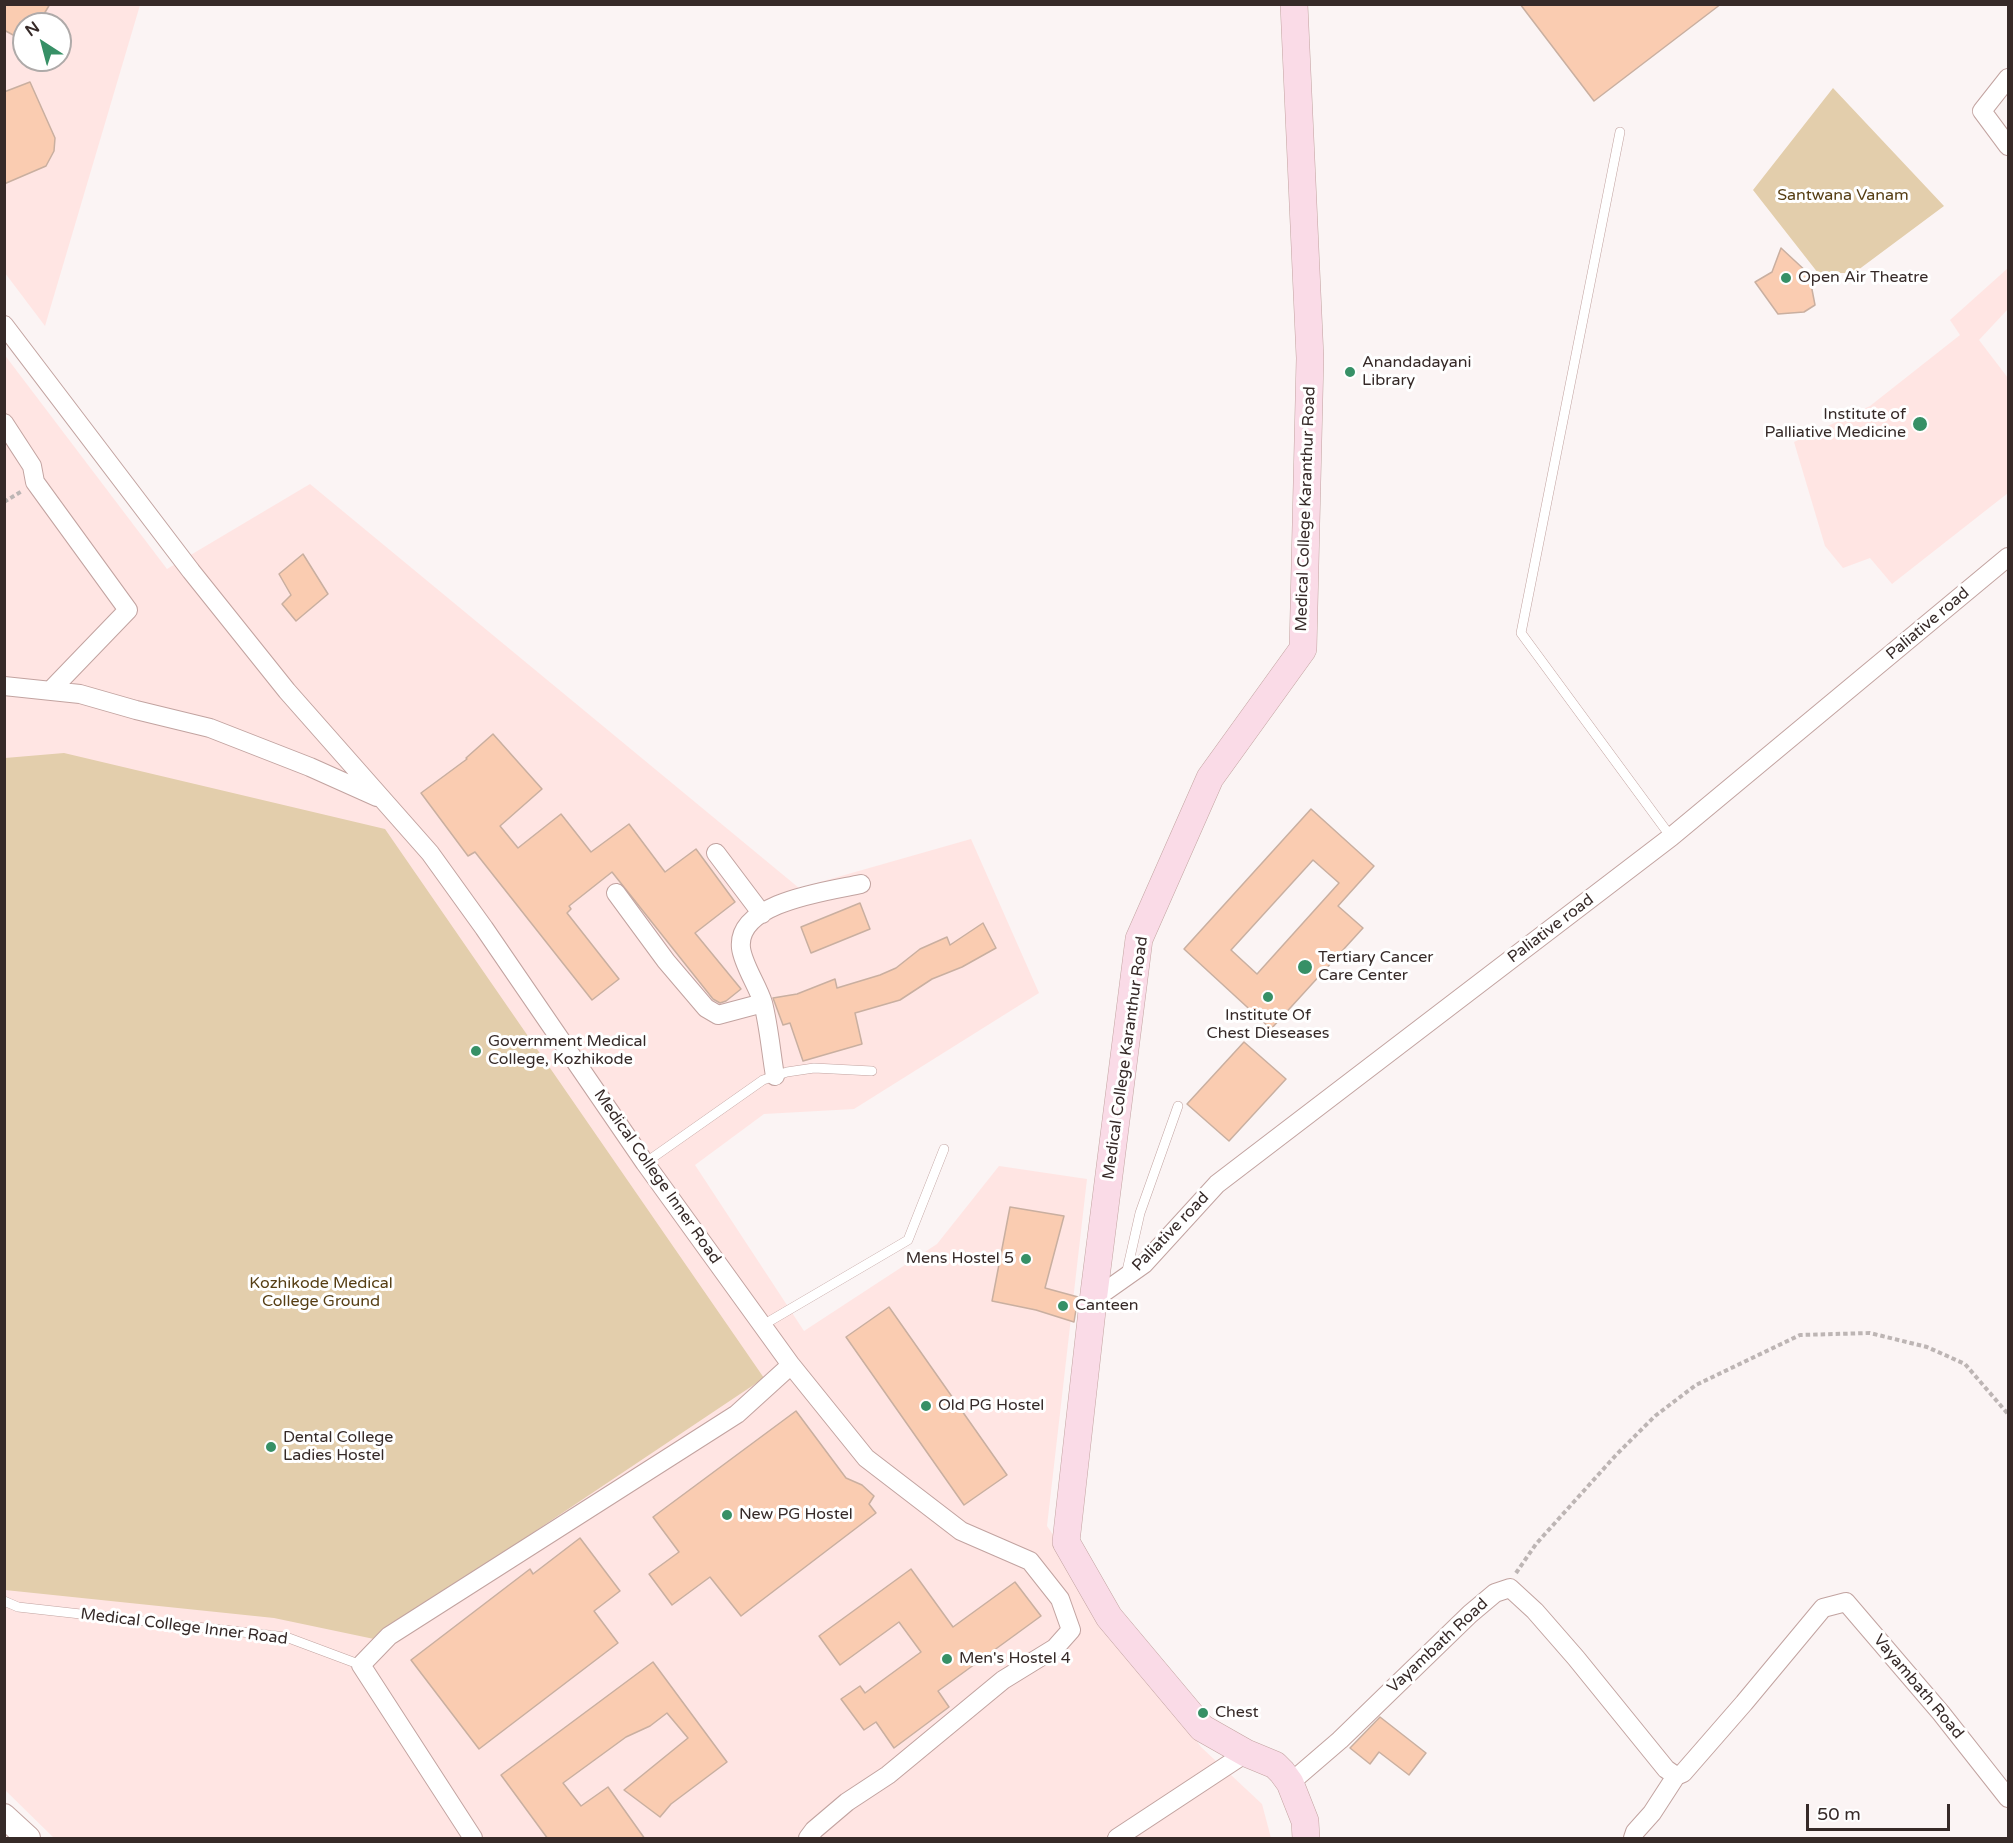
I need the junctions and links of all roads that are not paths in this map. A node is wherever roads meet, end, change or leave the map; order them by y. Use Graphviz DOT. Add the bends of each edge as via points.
graph roads {
  1 [pos="1293,4"];
  2 [pos="2008,78"];
  3 [pos="1620,132"];
  4 [pos="2008,146"];
  5 [pos="6,330"];
  6 [pos="4,423"];
  7 [pos="2008,557"];
  8 [pos="4,686"];
  9 [pos="50,691"];
  10 [pos="384,800"];
  11 [pos="1671,837"];
  12 [pos="716,853"];
  13 [pos="861,884"];
  14 [pos="616,893"];
  15 [pos="762,914"];
  16 [pos="763,1003"];
  17 [pos="872,1071"];
  18 [pos="775,1076"];
  19 [pos="1178,1106"];
  20 [pos="944,1149"];
  21 [pos="645,1163"];
  22 [pos="1126,1277"];
  23 [pos="1093,1300"];
  24 [pos="763,1325"];
  25 [pos="791,1365"];
  26 [pos="4,1601"];
  27 [pos="362,1665"];
  28 [pos="1246,1753"];
  29 [pos="1676,1776"];
  30 [pos="1290,1784"];
  31 [pos="2008,1798"];
  32 [pos="4,1815"];
  33 [pos="28,1839"];
  34 [pos="474,1839"];
  35 [pos="808,1839"];
  36 [pos="1117,1839"];
  37 [pos="1306,1839"];
  38 [pos="1634,1839"];
  1 -- 23 [label="main road, Medical College Karanthur Road" via="1311,358 1303,649 1210,778 1139,939"];
  2 -- 4 [label="street" via="1982,111"];
  3 -- 11 [label="lane" via="1521,633"];
  5 -- 10 [label="street" via="279,682"];
  6 -- 9 [label="street" via="32,466 35,482 129,610"];
  7 -- 11 [label="street, Paliative road"];
  8 -- 9 [label="street, Medical College Inner Road"];
  9 -- 10 [label="street, Medical College Inner Road" via="80,694 210,728"];
  10 -- 21 [label="street, Medical College Inner Road" via="430,853 477,918"];
  11 -- 22 [label="street, Paliative road" via="1217,1184 1144,1264"];
  12 -- 15 [label="street"];
  13 -- 15 [label="street" via="798,897"];
  14 -- 16 [label="street" via="706,1008 718,1015"];
  15 -- 16 [label="street" via="741,934 741,950"];
  16 -- 18 [label="street"];
  17 -- 18 [label="lane" via="814,1068"];
  18 -- 21 [label="lane" via="763,1080"];
  19 -- 22 [label="lane" via="1140,1213"];
  20 -- 24 [label="lane" via="908,1240"];
  21 -- 24 [label="street, Medical College Inner Road"];
  22 -- 23 [label="street, Paliative road"];
  23 -- 28 [label="main road, Medical College Karanthur Road" via="1066,1542 1109,1617 1202,1728"];
  24 -- 25 [label="street, Medical College Inner Road"];
  25 -- 27 [label="street" via="737,1414 389,1636"];
  25 -- 35 [label="street, Medical College Inner Road" via="866,1458 961,1531 1030,1561 1060,1599 1071,1630 1055,1648 1003,1680 888,1774 847,1802"];
  26 -- 27 [label="lane, Medical College Inner Road" via="18,1607 286,1637"];
  27 -- 34 [label="street"];
  28 -- 30 [label="main road, Medical College Karanthur Road" via="1275,1765"];
  28 -- 36 [label="street"];
  29 -- 30 [label="street, Vayambath Road" via="1510,1587 1470,1614"];
  29 -- 31 [label="street, Vayambath Road" via="1683,1773 1823,1608 1846,1602"];
  29 -- 38 [label="street, Vayambath Road"];
  30 -- 37 [label="main road, Medical College Karanthur Road" via="1305,1821"];
  32 -- 33 [label="street"];
}
